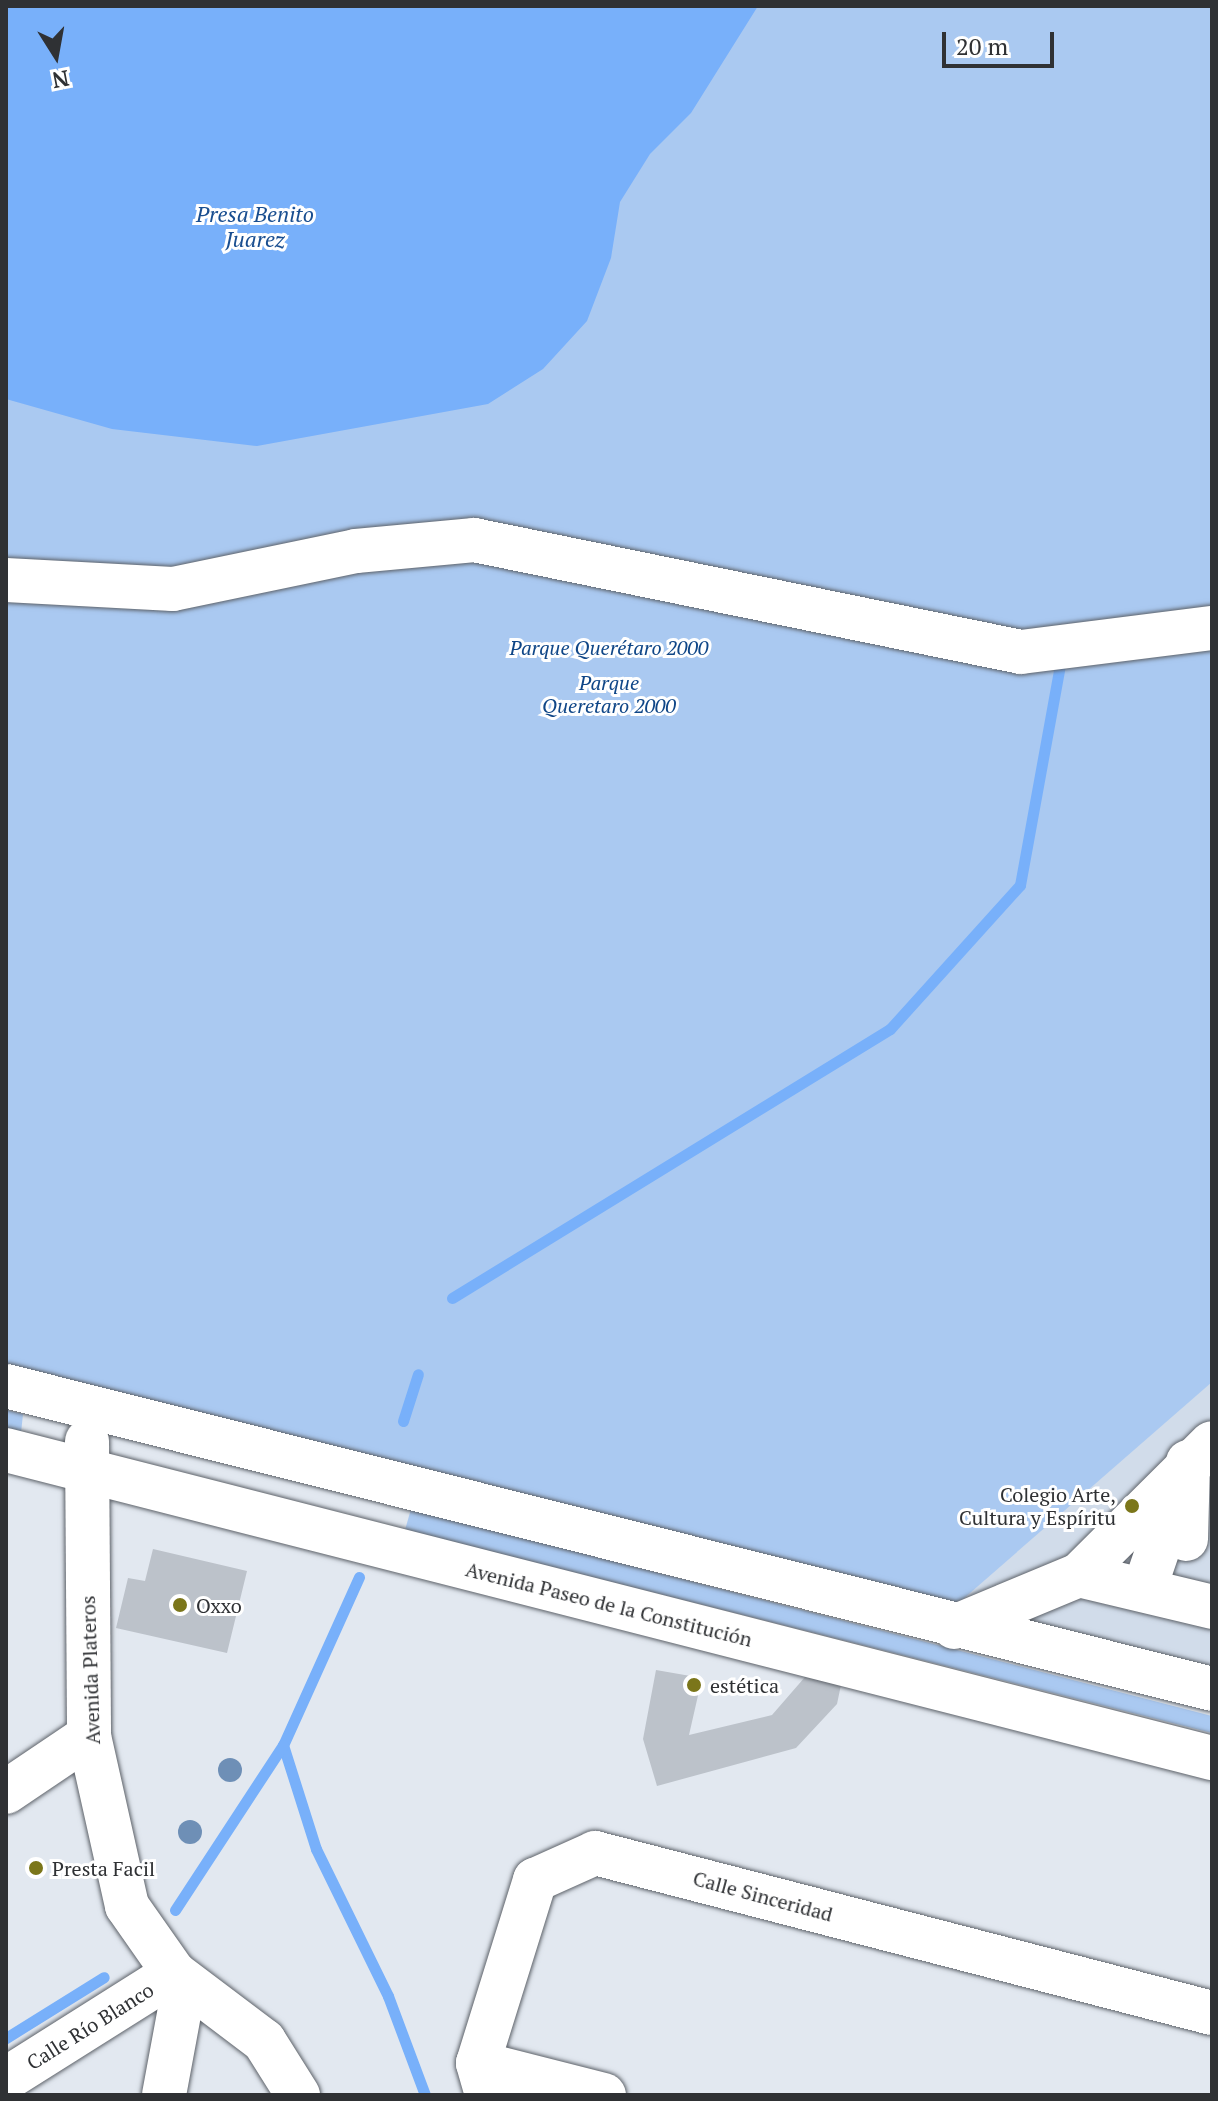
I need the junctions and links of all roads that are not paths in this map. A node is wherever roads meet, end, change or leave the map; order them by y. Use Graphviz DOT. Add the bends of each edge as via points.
graph roads {
  1 [pos="6,580"];
  2 [pos="1212,628"];
  3 [pos="6,1386"];
  4 [pos="86,1411"];
  5 [pos="6,1450"];
  6 [pos="1200,1452"];
  7 [pos="87,1470"];
  8 [pos="1079,1575"];
  9 [pos="1144,1590"];
  10 [pos="1212,1607"];
  11 [pos="954,1627"];
  12 [pos="1212,1689"];
  13 [pos="89,1736"];
  14 [pos="1212,1758"];
  15 [pos="6,1792"];
  16 [pos="180,1978"];
  17 [pos="1212,2013"];
  18 [pos="6,2079"];
  19 [pos="482,2079"];
  20 [pos="164,2095"];
  21 [pos="298,2095"];
  22 [pos="604,2095"];
  1 -- 2 [label="street" via="173,589 356,551 474,540 1021,652 1097,647"];
  3 -- 4 [label="street"];
  4 -- 7 [label="street, Avenida Plateros"];
  4 -- 11 [label="street"];
  5 -- 7 [label="street, Avenida Paseo de la Constitución"];
  6 -- 8 [label="street"];
  6 -- 9 [label="street" via="1173,1540"];
  7 -- 13 [label="street, Avenida Plateros"];
  7 -- 14 [label="street, Avenida Paseo de la Constitución"];
  8 -- 9 [label="street"];
  8 -- 11 [label="street"];
  9 -- 10 [label="street"];
  11 -- 12 [label="street"];
  13 -- 15 [label="street"];
  13 -- 16 [label="street, Avenida Plateros" via="127,1906"];
  16 -- 18 [label="street, Calle Río Blanco"];
  16 -- 20 [label="street"];
  16 -- 21 [label="street, Avenida Plateros" via="264,2041"];
  17 -- 19 [label="street, Calle Sinceridad" via="595,1853 535,1880"];
  19 -- 22 [label="street"];
}
